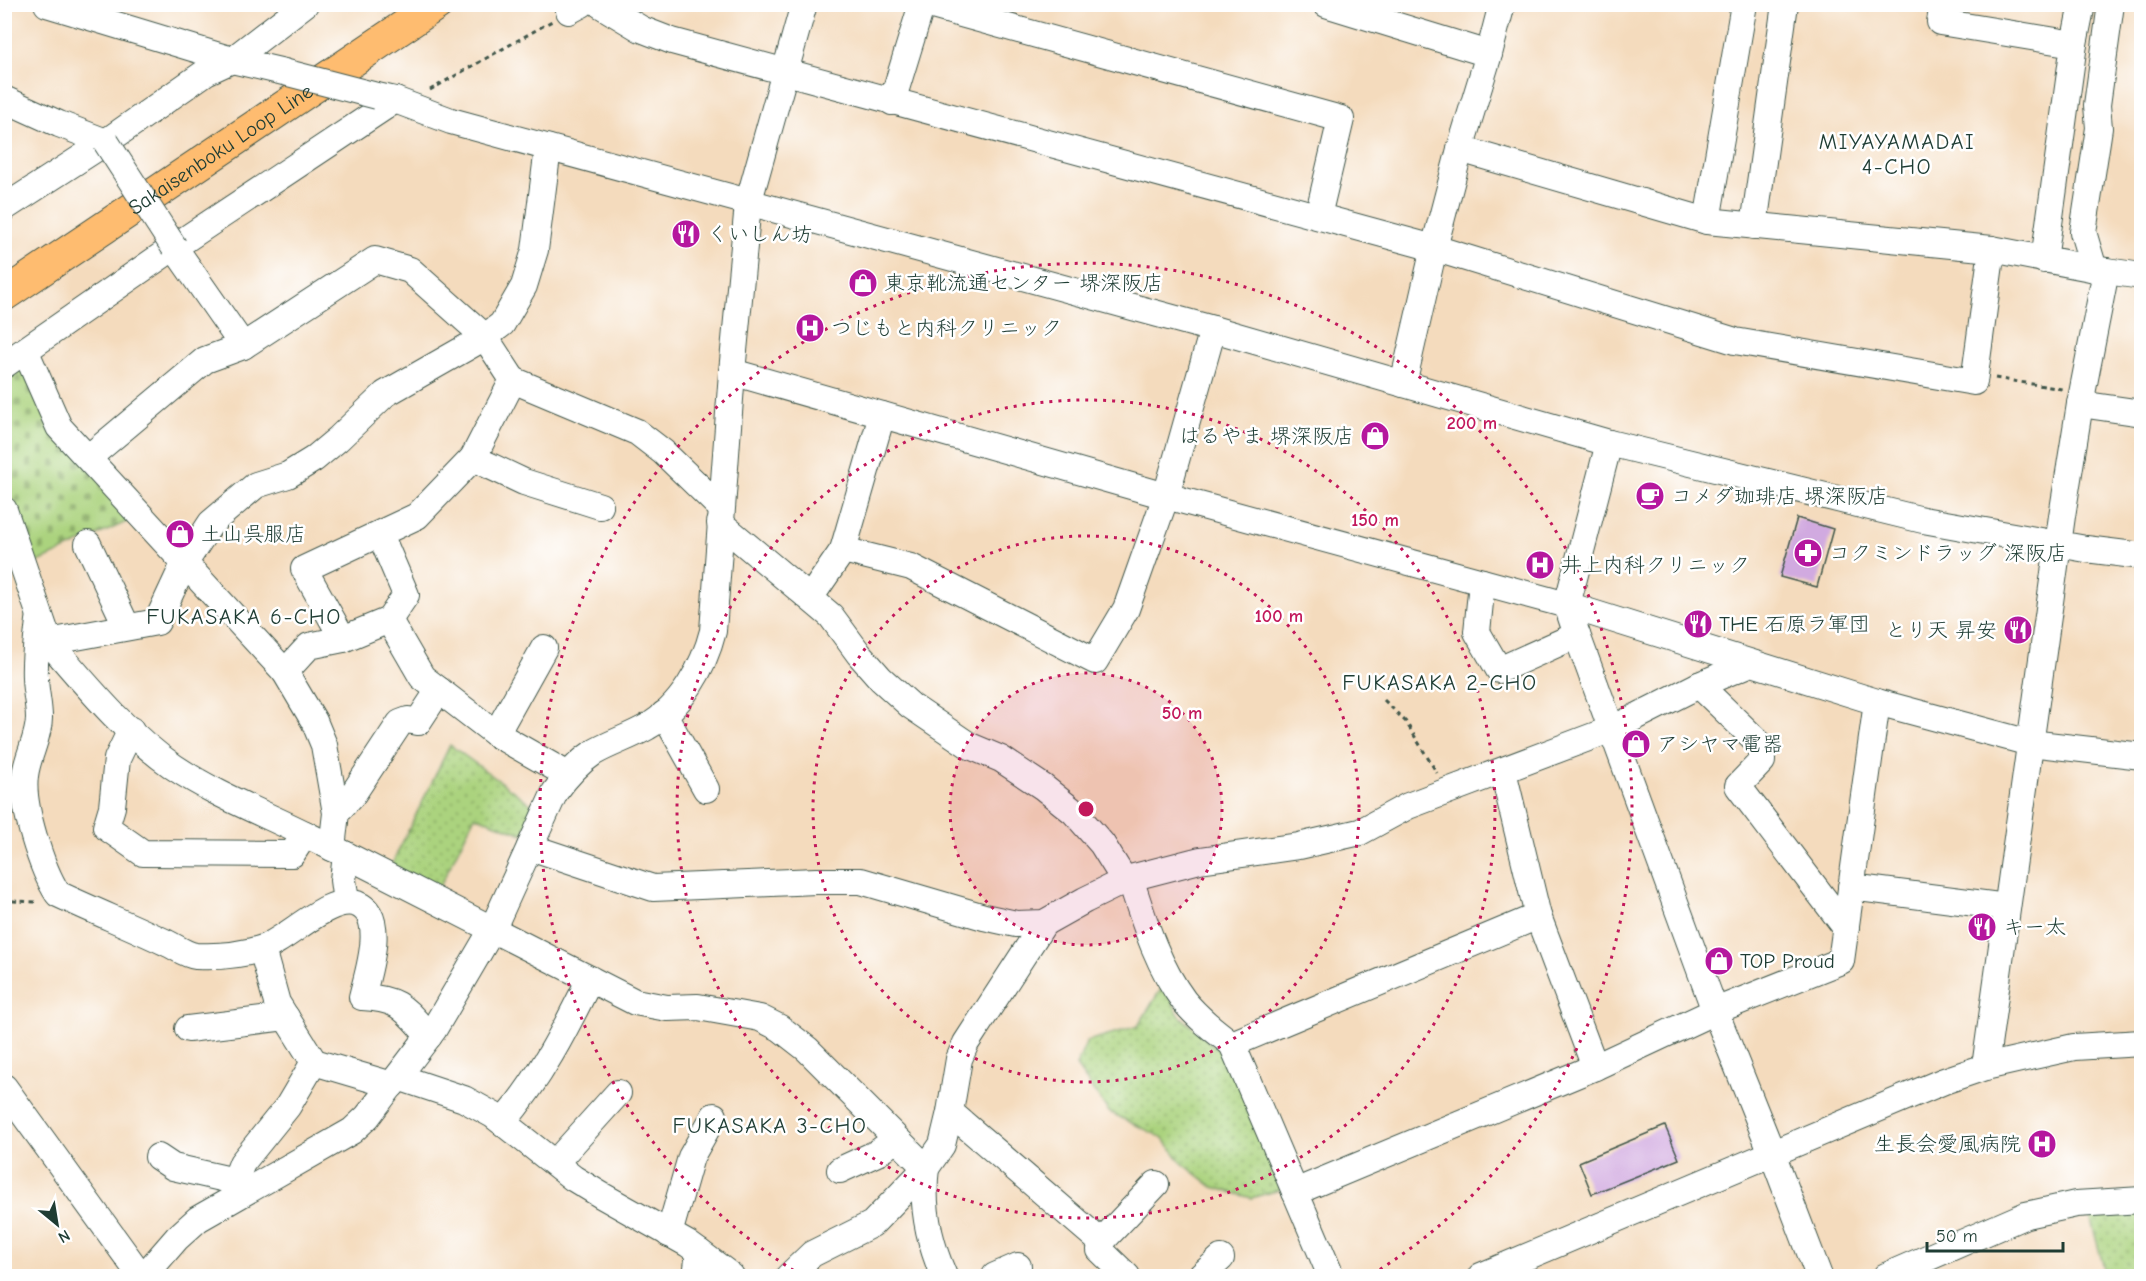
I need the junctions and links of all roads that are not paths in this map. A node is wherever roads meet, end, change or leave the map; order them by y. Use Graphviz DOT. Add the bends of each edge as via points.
graph roads {
  1 [pos="46,4"];
  2 [pos="305,4"];
  3 [pos="437,4"];
  4 [pos="804,4"];
  5 [pos="924,4"];
  6 [pos="1326,4"];
  7 [pos="1502,4"];
  8 [pos="1744,4"];
  9 [pos="1785,4"];
  10 [pos="1943,4"];
  11 [pos="2082,4"];
  12 [pos="2111,4"];
  13 [pos="601,5"];
  14 [pos="2074,44"];
  15 [pos="1489,54"];
  16 [pos="232,60"];
  17 [pos="786,71"];
  18 [pos="386,98"];
  19 [pos="4,99"];
  20 [pos="892,102"];
  21 [pos="106,142"];
  22 [pos="548,148"];
  23 [pos="1460,149"];
  24 [pos="748,204"];
  25 [pos="4,208"];
  26 [pos="1318,216"];
  27 [pos="1707,221"];
  28 [pos="1754,226"];
  29 [pos="174,247"];
  30 [pos="1434,249"];
  31 [pos="1992,249"];
  32 [pos="2044,260"];
  33 [pos="2100,270"];
  34 [pos="2142,276"];
  35 [pos="4,296"];
  36 [pos="1213,329"];
  37 [pos="485,337"];
  38 [pos="243,346"];
  39 [pos="26,352"];
  40 [pos="4,365"];
  41 [pos="732,372"];
  42 [pos="513,380"];
  43 [pos="1403,384"];
  44 [pos="2081,398"];
  45 [pos="2142,413"];
  46 [pos="882,415"];
  47 [pos="1609,443"];
  48 [pos="88,458"];
  49 [pos="473,458"];
  50 [pos="1167,496"];
  51 [pos="600,506"];
  52 [pos="4,510"];
  53 [pos="721,516"];
  54 [pos="380,534"];
  55 [pos="8,541"];
  56 [pos="88,544"];
  57 [pos="2058,544"];
  58 [pos="843,550"];
  59 [pos="2142,556"];
  60 [pos="184,564"];
  61 [pos="1482,582"];
  62 [pos="810,598"];
  63 [pos="1567,605"];
  64 [pos="39,615"];
  65 [pos="389,620"];
  66 [pos="127,627"];
  67 [pos="1577,635"];
  68 [pos="343,639"];
  69 [pos="49,642"];
  70 [pos="544,648"];
  71 [pos="1751,663"];
  72 [pos="285,672"];
  73 [pos="1699,685"];
  74 [pos="440,690"];
  75 [pos="1877,702"];
  76 [pos="663,714"];
  77 [pos="1612,729"];
  78 [pos="130,730"];
  79 [pos="496,734"];
  80 [pos="2030,743"];
  81 [pos="2142,756"];
  82 [pos="1503,771"];
  83 [pos="568,775"];
  84 [pos="706,789"];
  85 [pos="336,813"];
  86 [pos="305,834"];
  87 [pos="530,847"];
  88 [pos="339,851"];
  89 [pos="1127,879"];
  90 [pos="1851,887"];
  91 [pos="346,902"];
  92 [pos="2007,907"];
  93 [pos="1539,916"];
  94 [pos="1044,923"];
  95 [pos="1846,928"];
  96 [pos="492,930"];
  97 [pos="261,949"];
  98 [pos="590,979"];
  99 [pos="1715,1011"];
  100 [pos="286,1017"];
  101 [pos="188,1029"];
  102 [pos="429,1036"];
  103 [pos="2142,1043"];
  104 [pos="1232,1044"];
  105 [pos="314,1062"];
  106 [pos="1595,1067"];
  107 [pos="1985,1067"];
  108 [pos="395,1081"];
  109 [pos="4,1088"];
  110 [pos="618,1093"];
  111 [pos="950,1112"];
  112 [pos="714,1116"];
  113 [pos="503,1122"];
  114 [pos="896,1139"];
  115 [pos="1772,1153"];
  116 [pos="159,1157"];
  117 [pos="555,1163"];
  118 [pos="926,1168"];
  119 [pos="840,1170"];
  120 [pos="1156,1184"];
  121 [pos="238,1187"];
  122 [pos="1295,1192"];
  123 [pos="2142,1200"];
  124 [pos="669,1233"];
  125 [pos="1101,1242"];
  126 [pos="1221,1257"];
  127 [pos="697,1264"];
  128 [pos="1018,1266"];
  129 [pos="143,1276"];
  130 [pos="731,1276"];
  131 [pos="789,1276"];
  132 [pos="944,1276"];
  133 [pos="995,1276"];
  134 [pos="1127,1276"];
  135 [pos="1201,1276"];
  136 [pos="1331,1276"];
  137 [pos="1481,1276"];
  138 [pos="1818,1276"];
  139 [pos="1886,1276"];
  1 -- 16 [label="street"];
  2 -- 16 [label="street"];
  3 -- 35 [label="main road, Sakaisenboku Loop Line"];
  4 -- 17 [label="street"];
  5 -- 20 [label="street"];
  5 -- 26 [label="street" via="1341,119"];
  6 -- 15 [label="street"];
  7 -- 15 [label="street"];
  8 -- 27 [label="street"];
  9 -- 28 [label="street"];
  10 -- 14 [label="street" via="1940,22"];
  11 -- 14 [label="street"];
  12 -- 33 [label="street" via="2097,105 2099,128 2083,231"];
  13 -- 17 [label="street" via="641,29 672,41"];
  14 -- 32 [label="street"];
  15 -- 23 [label="street"];
  16 -- 18 [label="street, bridge"];
  16 -- 21 [label="street" via="206,72"];
  17 -- 20 [label="street"];
  17 -- 24 [label="street"];
  18 -- 22 [label="street" via="450,122"];
  18 -- 29 [label="street" via="359,126"];
  19 -- 21 [label="street"];
  20 -- 26 [label="street"];
  21 -- 25 [label="street"];
  21 -- 29 [label="street, bridge"];
  22 -- 24 [label="street"];
  22 -- 37 [label="street" via="535,250 524,286 502,324"];
  23 -- 27 [label="street"];
  23 -- 30 [label="street"];
  24 -- 36 [label="street"];
  24 -- 41 [label="street"];
  26 -- 30 [label="street"];
  27 -- 28 [label="street"];
  28 -- 31 [label="street"];
  29 -- 38 [label="street"];
  29 -- 39 [label="street"];
  30 -- 31 [label="street" via="1735,341 1974,382"];
  30 -- 43 [label="street"];
  31 -- 32 [label="street"];
  32 -- 33 [label="street"];
  33 -- 34 [label="street"];
  33 -- 44 [label="street"];
  36 -- 43 [label="street"];
  36 -- 50 [label="street"];
  37 -- 38 [label="street" via="410,270 375,260"];
  37 -- 42 [label="street"];
  37 -- 60 [label="street" via="385,394 314,459 288,475 256,484 211,523"];
  38 -- 48 [label="street" via="206,360"];
  39 -- 40 [label="street"];
  39 -- 48 [label="street" via="59,427"];
  41 -- 46 [label="street"];
  41 -- 53 [label="street"];
  42 -- 49 [label="street"];
  42 -- 53 [label="street" via="637,432 663,452"];
  43 -- 47 [label="street"];
  44 -- 45 [label="street"];
  44 -- 57 [label="street"];
  46 -- 50 [label="street"];
  46 -- 58 [label="street"];
  47 -- 57 [label="street" via="1923,520"];
  47 -- 63 [label="street"];
  48 -- 60 [label="street"];
  49 -- 51 [label="street" via="525,482"];
  49 -- 54 [label="street" via="417,516"];
  50 -- 58 [label="street" via="1126,609 1095,661 911,567"];
  50 -- 61 [label="street"];
  52 -- 55 [label="street"];
  53 -- 62 [label="street"];
  53 -- 76 [label="street" via="713,631 708,651 696,674"];
  54 -- 65 [label="street" via="406,595"];
  54 -- 68 [label="street" via="304,570"];
  55 -- 64 [label="street"];
  56 -- 66 [label="street"];
  57 -- 59 [label="street"];
  57 -- 80 [label="street"];
  58 -- 62 [label="street"];
  60 -- 66 [label="street" via="157,622"];
  60 -- 72 [label="street"];
  61 -- 63 [label="street"];
  61 -- 67 [label="street" via="1477,632 1499,670"];
  62 -- 89 [label="street" via="831,616 881,679 911,706 970,746 1001,759 1074,812"];
  63 -- 67 [label="street"];
  63 -- 71 [label="street"];
  64 -- 69 [label="street"];
  64 -- 97 [label="street" via="35,676 39,717 24,778 25,805 50,882 58,894 193,956 224,956"];
  65 -- 68 [label="street"];
  65 -- 74 [label="street" via="422,677"];
  66 -- 69 [label="street"];
  67 -- 77 [label="street"];
  68 -- 72 [label="street" via="309,646"];
  69 -- 78 [label="street"];
  70 -- 79 [label="street"];
  71 -- 73 [label="street"];
  71 -- 75 [label="street"];
  72 -- 85 [label="street" via="324,746"];
  73 -- 77 [label="street"];
  73 -- 95 [label="street" via="1762,746 1762,761 1738,786"];
  74 -- 79 [label="street"];
  74 -- 85 [label="street" via="418,722 399,723 353,794"];
  75 -- 80 [label="street"];
  75 -- 90 [label="street"];
  76 -- 83 [label="street" via="649,726 591,754"];
  76 -- 84 [label="street"];
  77 -- 82 [label="street"];
  77 -- 99 [label="street"];
  78 -- 86 [label="street" via="174,767 222,795"];
  78 -- 86 [label="street" via="117,759 106,827 143,853 292,854"];
  79 -- 83 [label="street"];
  80 -- 81 [label="street"];
  80 -- 92 [label="street"];
  82 -- 89 [label="street" via="1408,806 1360,832 1299,846 1200,860"];
  82 -- 93 [label="street"];
  83 -- 87 [label="street" via="555,792"];
  85 -- 88 [label="street"];
  86 -- 88 [label="street"];
  87 -- 94 [label="street" via="653,888 861,881 984,917 1016,924"];
  87 -- 96 [label="street"];
  88 -- 91 [label="street"];
  88 -- 96 [label="street"];
  89 -- 94 [label="street"];
  89 -- 104 [label="street" via="1164,969 1200,1018"];
  90 -- 92 [label="street"];
  90 -- 95 [label="street"];
  91 -- 97 [label="street" via="327,909"];
  91 -- 102 [label="street" via="359,905 368,913 373,928 375,941 362,997 397,1004"];
  92 -- 107 [label="street"];
  93 -- 104 [label="street"];
  93 -- 106 [label="street"];
  94 -- 111 [label="street" via="966,1043 959,1059"];
  95 -- 99 [label="street" via="1841,961"];
  96 -- 98 [label="street"];
  96 -- 102 [label="street"];
  97 -- 100 [label="street" via="277,1003"];
  98 -- 113 [label="street" via="551,1055 526,1096"];
  98 -- 114 [label="street" via="635,1002 667,1008 698,1007 760,1018 780,1028 807,1049"];
  99 -- 106 [label="street"];
  99 -- 115 [label="street"];
  100 -- 101 [label="street"];
  100 -- 105 [label="street"];
  102 -- 108 [label="street"];
  103 -- 107 [label="street" via="2074,1047"];
  104 -- 122 [label="street"];
  105 -- 108 [label="street"];
  105 -- 121 [label="street" via="288,1106 242,1163"];
  106 -- 122 [label="street"];
  107 -- 115 [label="street" via="1944,1080"];
  108 -- 113 [label="street" via="464,1099"];
  108 -- 121 [label="street" via="352,1131"];
  109 -- 129 [label="street"];
  110 -- 117 [label="street"];
  111 -- 118 [label="street" via="942,1145"];
  111 -- 125 [label="street"];
  112 -- 124 [label="street" via="692,1157"];
  113 -- 117 [label="street"];
  114 -- 118 [label="street"];
  114 -- 119 [label="street" via="877,1153"];
  115 -- 137 [label="street"];
  115 -- 138 [label="street"];
  116 -- 121 [label="street" via="173,1167"];
  117 -- 124 [label="street" via="601,1196"];
  118 -- 131 [label="street" via="872,1224 812,1254"];
  118 -- 132 [label="street" via="923,1188 927,1223 933,1252"];
  120 -- 125 [label="street"];
  121 -- 129 [label="street" via="177,1238"];
  122 -- 136 [label="street"];
  123 -- 139 [label="street" via="2076,1204 2026,1215"];
  124 -- 127 [label="street"];
  125 -- 134 [label="street" via="1100,1250"];
  126 -- 135 [label="street"];
  127 -- 130 [label="street"];
  128 -- 133 [label="street"];
}
